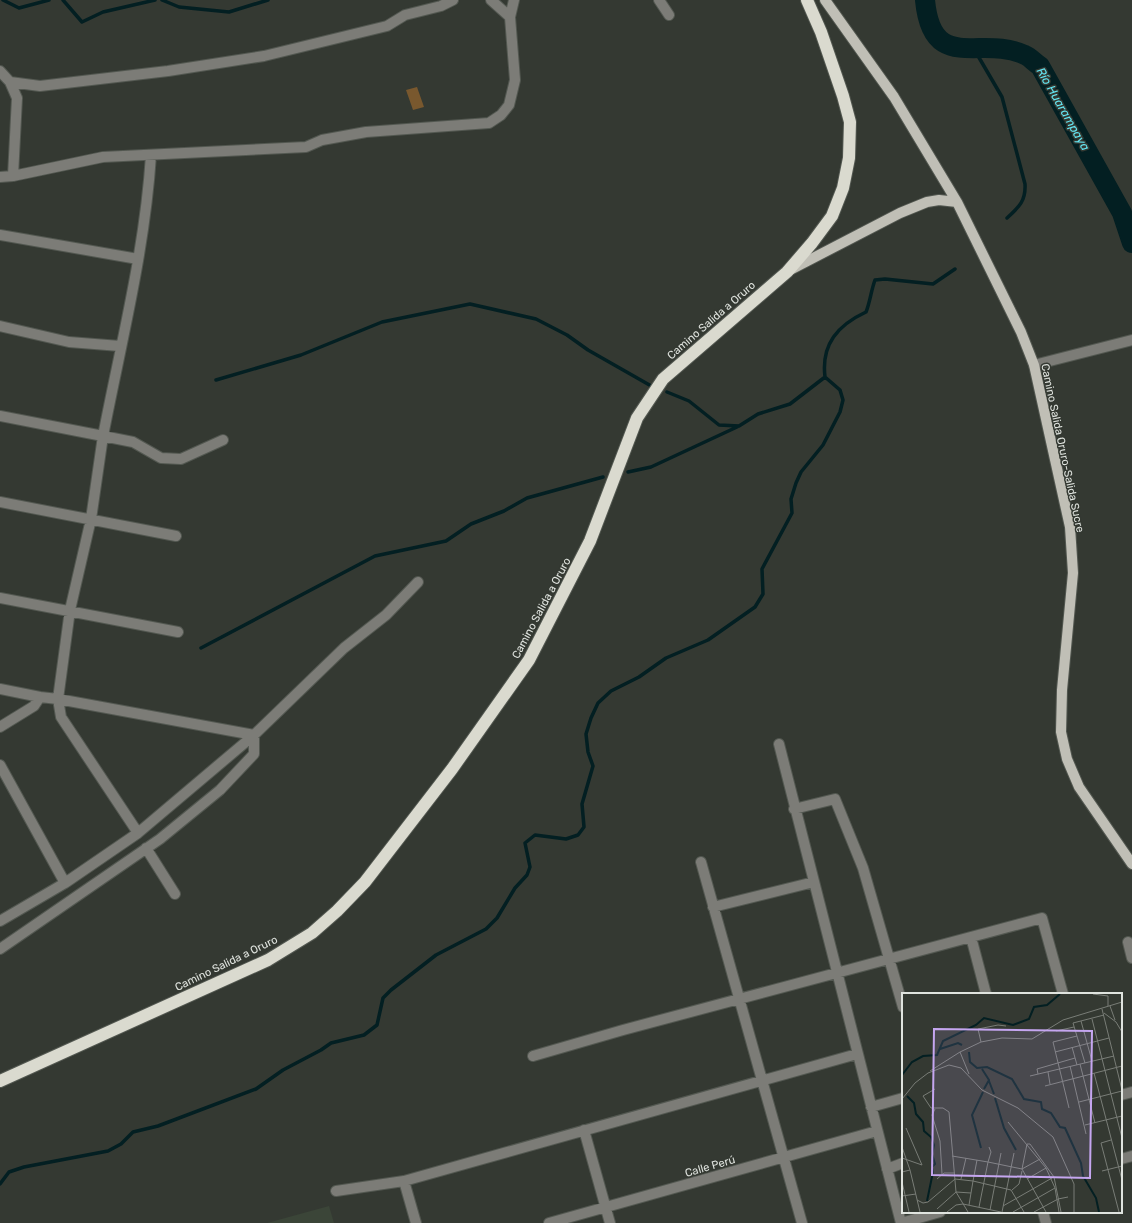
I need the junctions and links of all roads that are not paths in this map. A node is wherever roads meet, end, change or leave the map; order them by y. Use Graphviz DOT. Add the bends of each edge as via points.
graph roads {
  1 [pos="453,0"];
  2 [pos="492,0"];
  3 [pos="514,0"];
  4 [pos="659,0"];
  5 [pos="807,0"];
  6 [pos="825,0"];
  7 [pos="669,15"];
  8 [pos="510,16"];
  9 [pos="0,71"];
  10 [pos="10,82"];
  11 [pos="151,155"];
  12 [pos="13,176"];
  13 [pos="0,177"];
  14 [pos="957,202"];
  15 [pos="0,235"];
  16 [pos="138,259"];
  17 [pos="787,272"];
  18 [pos="0,326"];
  19 [pos="1132,340"];
  20 [pos="120,346"];
  21 [pos="1034,365"];
  22 [pos="0,416"];
  23 [pos="103,436"];
  24 [pos="223,440"];
  25 [pos="0,502"];
  26 [pos="91,519"];
  27 [pos="176,536"];
  28 [pos="418,582"];
  29 [pos="0,598"];
  30 [pos="70,610"];
  31 [pos="178,632"];
  32 [pos="0,689"];
  33 [pos="40,697"];
  34 [pos="58,699"];
  35 [pos="0,727"];
  36 [pos="254,735"];
  37 [pos="779,744"];
  38 [pos="0,765"];
  39 [pos="794,808"];
  40 [pos="138,833"];
  41 [pos="146,848"];
  42 [pos="701,862"];
  43 [pos="1132,864"];
  44 [pos="814,882"];
  45 [pos="66,884"];
  46 [pos="175,894"];
  47 [pos="713,907"];
  48 [pos="0,921"];
  49 [pos="971,937"];
  50 [pos="1128,942"];
  51 [pos="0,949"];
  52 [pos="1132,958"];
  53 [pos="889,959"];
  54 [pos="837,974"];
  55 [pos="986,993"];
  56 [pos="1063,993"];
  57 [pos="739,1000"];
  58 [pos="902,1004"];
  59 [pos="858,1054"];
  60 [pos="533,1056"];
  61 [pos="762,1080"];
  62 [pos="0,1081"];
  63 [pos="1132,1092"];
  64 [pos="1122,1095"];
  65 [pos="902,1098"];
  66 [pos="871,1107"];
  67 [pos="584,1130"];
  68 [pos="878,1131"];
  69 [pos="1132,1156"];
  70 [pos="784,1158"];
  71 [pos="1122,1159"];
  72 [pos="902,1163"];
  73 [pos="887,1169"];
  74 [pos="404,1181"];
  75 [pos="336,1191"];
  76 [pos="606,1207"];
  77 [pos="936,1213"];
  78 [pos="1044,1213"];
  79 [pos="416,1223"];
  80 [pos="549,1223"];
  81 [pos="610,1223"];
  82 [pos="802,1223"];
  83 [pos="901,1223"];
  84 [pos="1046,1223"];
  1 -- 10 [label="street" via="441,6 405,15 387,26 264,56 168,71 40,86"];
  2 -- 8 [label="street"];
  3 -- 8 [label="street"];
  4 -- 7 [label="street"];
  5 -- 17 [label="highway, Camino Salida a Oruro" via="821,32 850,122 849,158 843,188 832,216"];
  6 -- 14 [label="main road, Camino Salida Oruro-Salida Sucre" via="894,97"];
  8 -- 11 [label="street" via="515,80 509,105 501,115 489,123 366,132 322,140 306,147"];
  9 -- 10 [label="street"];
  10 -- 12 [label="street" via="17,98"];
  11 -- 12 [label="street" via="103,157"];
  11 -- 16 [label="street"];
  12 -- 13 [label="street"];
  14 -- 17 [label="main road" via="927,202 900,213"];
  14 -- 21 [label="main road, Camino Salida Oruro-Salida Sucre" via="1021,332"];
  15 -- 16 [label="street"];
  16 -- 20 [label="street"];
  17 -- 62 [label="highway, Camino Salida a Oruro" via="663,379 637,418 590,541 529,660 452,769 360,887 312,933 268,960"];
  18 -- 20 [label="street" via="69,342"];
  19 -- 21 [label="street"];
  20 -- 23 [label="street"];
  21 -- 43 [label="main road, Camino Salida Oruro-Salida Sucre" via="1070,527 1073,573 1062,690 1061,732 1066,759 1079,787"];
  22 -- 23 [label="street"];
  23 -- 24 [label="street" via="133,442 162,458 181,459"];
  23 -- 26 [label="street"];
  25 -- 26 [label="street"];
  26 -- 27 [label="street"];
  26 -- 30 [label="street"];
  28 -- 36 [label="street" via="386,616 344,648"];
  29 -- 30 [label="street"];
  30 -- 31 [label="street"];
  30 -- 34 [label="street"];
  32 -- 33 [label="street"];
  33 -- 34 [label="street"];
  33 -- 35 [label="street" via="34,706"];
  34 -- 36 [label="street"];
  34 -- 40 [label="street" via="60,717"];
  36 -- 40 [label="street"];
  36 -- 41 [label="street" via="254,754 220,790"];
  37 -- 39 [label="street"];
  38 -- 45 [label="street"];
  39 -- 44 [label="street"];
  39 -- 53 [label="street" via="835,799 864,868"];
  40 -- 45 [label="street"];
  41 -- 46 [label="street"];
  41 -- 51 [label="street"];
  42 -- 47 [label="street"];
  44 -- 47 [label="street"];
  44 -- 54 [label="street"];
  45 -- 48 [label="street"];
  47 -- 57 [label="street"];
  49 -- 53 [label="street"];
  49 -- 55 [label="street"];
  49 -- 56 [label="street" via="1042,918"];
  50 -- 52 [label="street"];
  53 -- 54 [label="street"];
  53 -- 58 [label="street"];
  54 -- 57 [label="street"];
  54 -- 59 [label="street"];
  57 -- 60 [label="street"];
  57 -- 61 [label="street"];
  59 -- 61 [label="street"];
  59 -- 66 [label="street"];
  61 -- 67 [label="street"];
  61 -- 70 [label="street"];
  63 -- 64 [label="street"];
  65 -- 66 [label="street"];
  66 -- 68 [label="street"];
  67 -- 74 [label="street"];
  67 -- 76 [label="street"];
  68 -- 70 [label="street, Calle Perú"];
  68 -- 73 [label="street"];
  69 -- 71 [label="street"];
  70 -- 76 [label="street, Calle Perú"];
  70 -- 82 [label="street"];
  72 -- 73 [label="street"];
  73 -- 83 [label="street"];
  74 -- 75 [label="street"];
  74 -- 79 [label="street"];
  76 -- 80 [label="street, Calle Perú"];
  76 -- 81 [label="street"];
  77 -- 83 [label="street"];
  78 -- 84 [label="street"];
}
